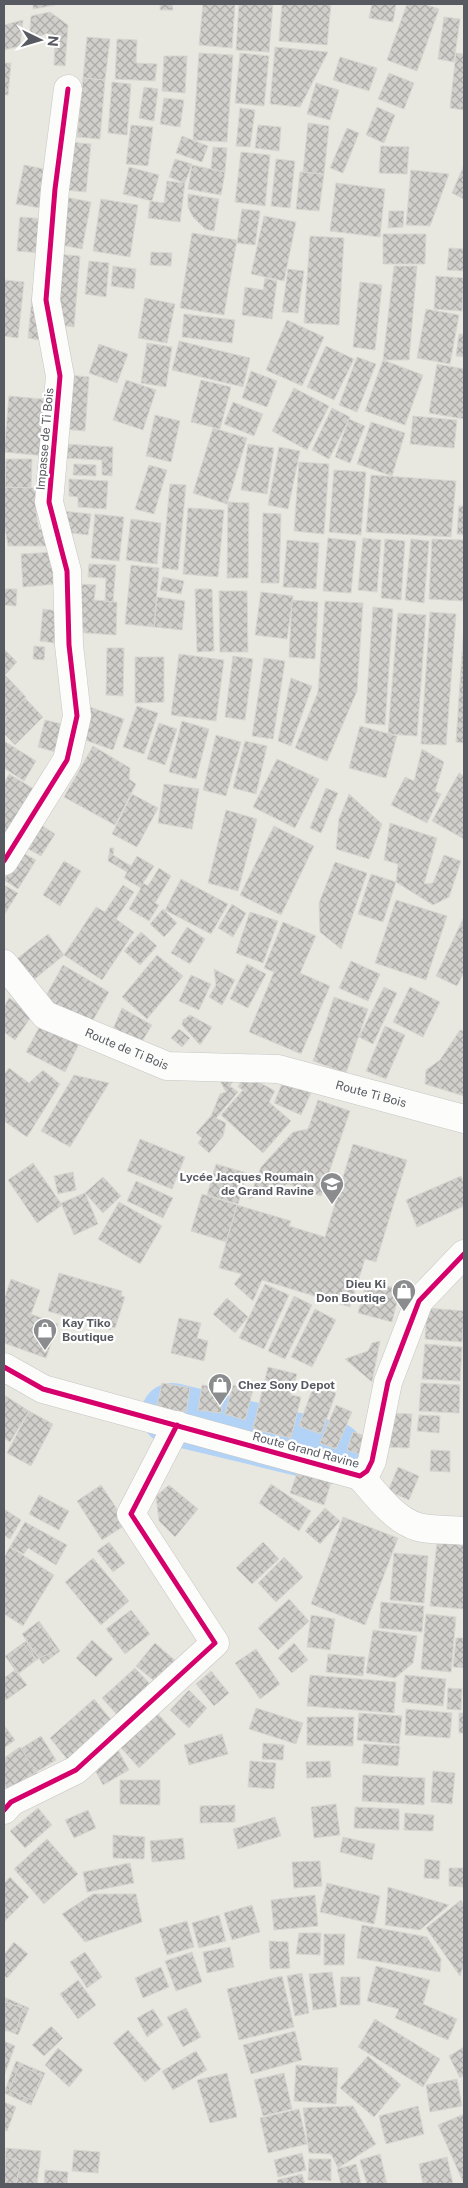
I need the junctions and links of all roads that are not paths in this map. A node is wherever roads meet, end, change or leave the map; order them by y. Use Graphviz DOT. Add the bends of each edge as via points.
graph roads {
  1 [pos="68,89"];
  2 [pos="4,861"];
  3 [pos="4,964"];
  4 [pos="278,1069"];
  5 [pos="464,1119"];
  6 [pos="464,1254"];
  7 [pos="4,1367"];
  8 [pos="177,1425"];
  9 [pos="360,1476"];
  10 [pos="464,1531"];
  11 [pos="4,1810"];
  1 -- 2 [label="street, Impasse de Ti Bois" via="55,189 46,300 60,376 49,502 67,571 69,645 76,716 67,760"];
  3 -- 4 [label="street, Route de Ti Bois" via="45,1015 167,1066"];
  4 -- 5 [label="street, Route Ti Bois"];
  6 -- 9 [label="street, Route Grand Ravine" via="419,1301 388,1382 372,1461"];
  7 -- 8 [label="street, Route Grand Ravine" via="43,1389"];
  8 -- 9 [label="street, Route Grand Ravine"];
  8 -- 11 [label="street" via="131,1514 215,1643 76,1770 11,1802"];
  9 -- 10 [label="street" via="402,1518 418,1527"];
}
